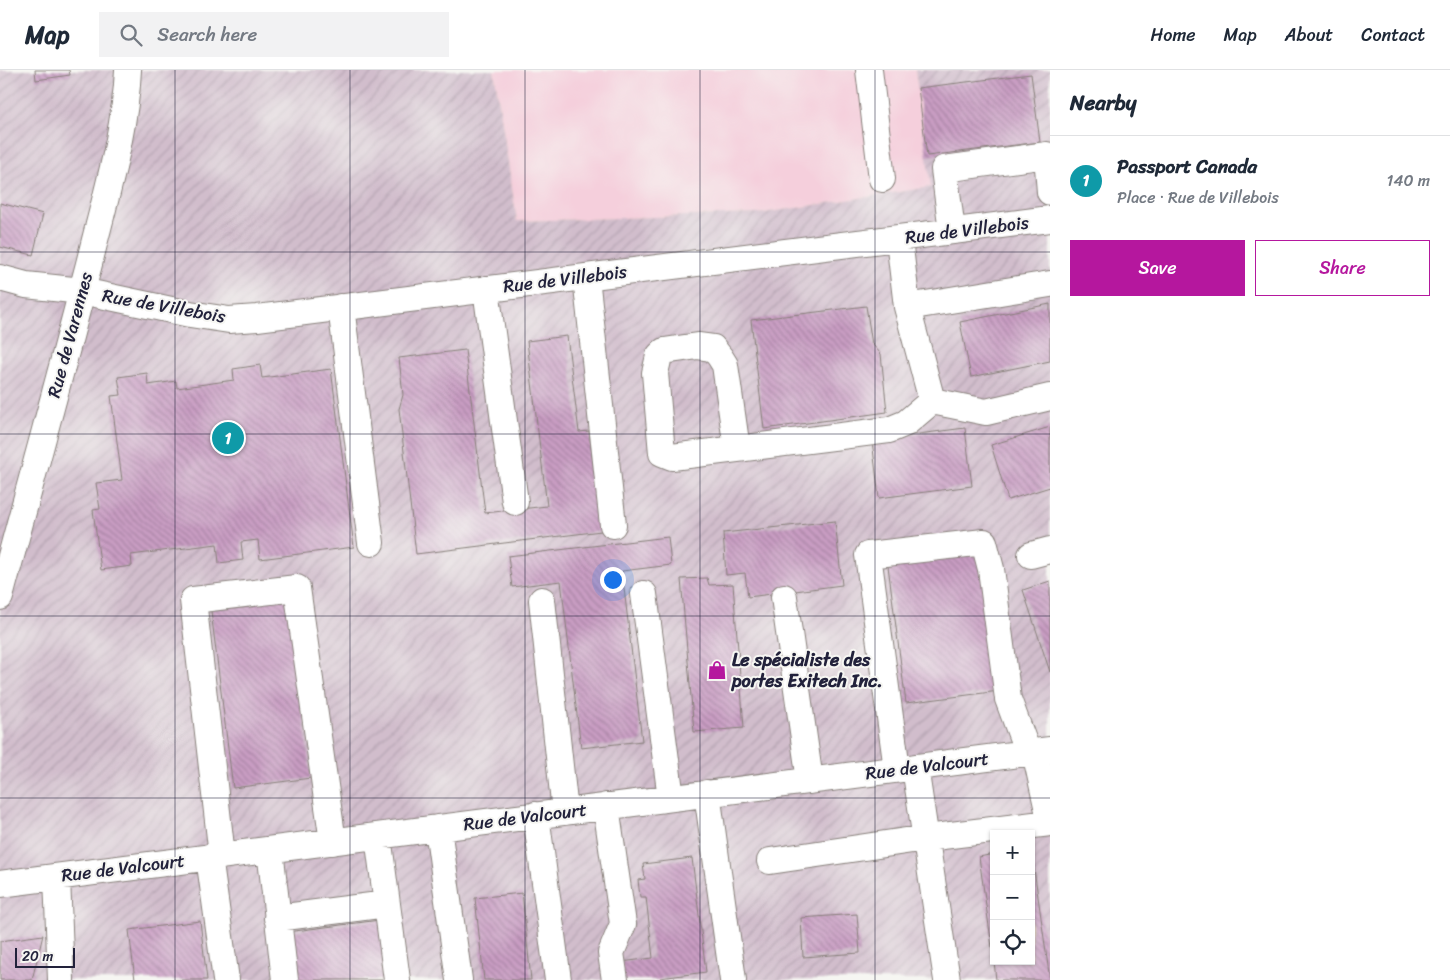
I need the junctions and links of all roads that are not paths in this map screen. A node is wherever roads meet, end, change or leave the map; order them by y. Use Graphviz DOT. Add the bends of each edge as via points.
graph roads {
  1 [pos="128,70"];
  2 [pos="869,70"];
  3 [pos="882,179"];
  4 [pos="1050,192"];
  5 [pos="1050,219"];
  6 [pos="952,232"];
  7 [pos="900,238"];
  8 [pos="586,277"];
  9 [pos="0,278"];
  10 [pos="1050,284"];
  11 [pos="486,289"];
  12 [pos="82,291"];
  13 [pos="341,307"];
  14 [pos="907,307"];
  15 [pos="1050,396"];
  16 [pos="932,401"];
  17 [pos="737,448"];
  18 [pos="515,502"];
  19 [pos="613,525"];
  20 [pos="371,543"];
  21 [pos="644,594"];
  22 [pos="0,597"];
  23 [pos="784,597"];
  24 [pos="542,600"];
  25 [pos="1038,752"];
  26 [pos="906,768"];
  27 [pos="810,780"];
  28 [pos="707,794"];
  29 [pos="671,798"];
  30 [pos="606,806"];
  31 [pos="566,812"];
  32 [pos="536,815"];
  33 [pos="1050,819"];
  34 [pos="1050,823"];
  35 [pos="438,828"];
  36 [pos="378,836"];
  37 [pos="926,838"];
  38 [pos="333,842"];
  39 [pos="270,850"];
  40 [pos="215,856"];
  41 [pos="770,861"];
  42 [pos="57,877"];
  43 [pos="0,884"];
  44 [pos="387,904"];
  45 [pos="277,918"];
  46 [pos="61,980"];
  47 [pos="226,980"];
  48 [pos="285,980"];
  49 [pos="398,980"];
  50 [pos="459,980"];
  51 [pos="558,980"];
  52 [pos="615,980"];
  53 [pos="733,980"];
  54 [pos="947,980"];
  1 -- 12 [label="street, Rue de Varennes" via="115,158"];
  2 -- 3 [label="street"];
  4 -- 6 [label="street" via="1046,155 944,169"];
  5 -- 6 [label="street, Rue de Villebois"];
  6 -- 7 [label="street, Rue de Villebois"];
  7 -- 8 [label="street, Rue de Villebois"];
  7 -- 14 [label="street"];
  8 -- 11 [label="street, Rue de Villebois"];
  8 -- 19 [label="street"];
  9 -- 12 [label="street, Rue de Villebois" via="26,285"];
  10 -- 14 [label="street"];
  11 -- 13 [label="street, Rue de Villebois"];
  11 -- 18 [label="street"];
  12 -- 13 [label="street, Rue de Villebois" via="229,320"];
  12 -- 22 [label="street, Rue de Varennes"];
  13 -- 20 [label="street"];
  14 -- 16 [label="street"];
  15 -- 16 [label="street" via="986,412"];
  16 -- 17 [label="street" via="906,423 889,430"];
  17 -- 17 [label="street" via="725,365 720,357 712,348 698,346 664,351 659,356 655,373 662,454 672,457"];
  21 -- 29 [label="street"];
  23 -- 27 [label="street"];
  24 -- 31 [label="street"];
  25 -- 26 [label="street, Rue de Valcourt"];
  25 -- 26 [label="street" via="1008,699 991,569 984,542 868,555"];
  25 -- 33 [label="street"];
  26 -- 27 [label="street, Rue de Valcourt"];
  26 -- 37 [label="street"];
  27 -- 28 [label="street, Rue de Valcourt"];
  28 -- 29 [label="street, Rue de Valcourt"];
  28 -- 53 [label="street"];
  29 -- 30 [label="street, Rue de Valcourt"];
  30 -- 31 [label="street, Rue de Valcourt"];
  30 -- 52 [label="street" via="623,924 611,953"];
  31 -- 32 [label="street, Rue de Valcourt"];
  32 -- 35 [label="street, Rue de Valcourt"];
  32 -- 51 [label="street"];
  34 -- 37 [label="street"];
  35 -- 36 [label="street, Rue de Valcourt"];
  35 -- 50 [label="street"];
  36 -- 38 [label="street, Rue de Valcourt"];
  36 -- 44 [label="street"];
  37 -- 41 [label="street"];
  37 -- 54 [label="street"];
  38 -- 39 [label="street, Rue de Valcourt"];
  38 -- 40 [label="street" via="297,588 193,600"];
  39 -- 40 [label="street, Rue de Valcourt"];
  39 -- 45 [label="street"];
  40 -- 42 [label="street, Rue de Valcourt"];
  40 -- 47 [label="street"];
  42 -- 43 [label="street, Rue de Valcourt"];
  42 -- 46 [label="street"];
  44 -- 45 [label="street"];
  44 -- 49 [label="street"];
  45 -- 48 [label="street"];
}
